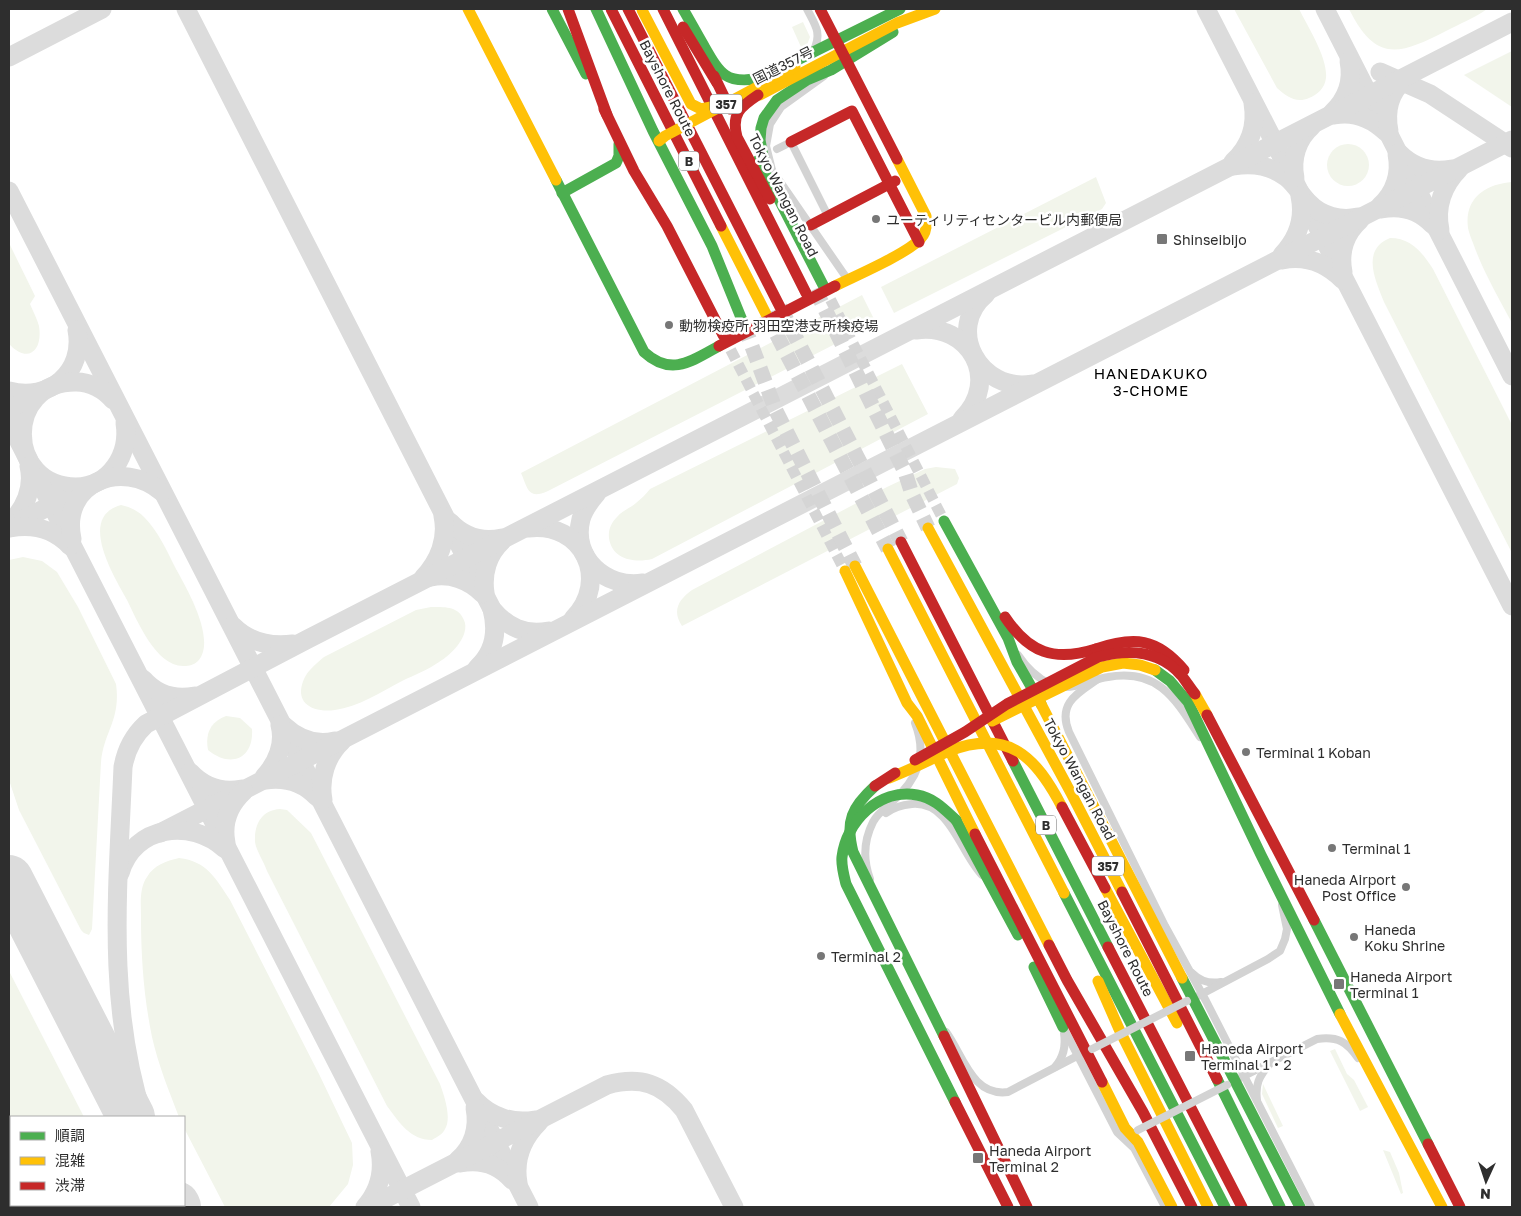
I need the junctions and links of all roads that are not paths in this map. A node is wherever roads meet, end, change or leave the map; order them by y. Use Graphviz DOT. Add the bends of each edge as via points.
graph roads {
  1 [pos="468,9"];
  2 [pos="552,9"];
  3 [pos="568,9"];
  4 [pos="596,9"];
  5 [pos="611,9"];
  6 [pos="628,9"];
  7 [pos="642,9"];
  8 [pos="663,9"];
  9 [pos="672,9"];
  10 [pos="683,9"];
  11 [pos="807,9"];
  12 [pos="820,9"];
  13 [pos="900,9"];
  14 [pos="912,9"];
  15 [pos="930,12"];
  16 [pos="694,29"];
  17 [pos="814,50"];
  18 [pos="831,70"];
  19 [pos="797,71"];
  20 [pos="717,82"];
  21 [pos="760,95"];
  22 [pos="734,99"];
  23 [pos="607,115"];
  24 [pos="619,140"];
  25 [pos="659,142"];
  26 [pos="791,142"];
  27 [pos="777,149"];
  28 [pos="634,172"];
  29 [pos="906,175"];
  30 [pos="768,178"];
  31 [pos="890,184"];
  32 [pos="563,194"];
  33 [pos="828,216"];
  34 [pos="811,225"];
  35 [pos="920,242"];
  36 [pos="848,280"];
  37 [pos="820,288"];
  38 [pos="780,307"];
  39 [pos="766,314"];
  40 [pos="744,325"];
  41 [pos="721,340"];
  42 [pos="928,528"];
  43 [pos="901,542"];
  44 [pos="888,549"];
  45 [pos="1008,638"];
  46 [pos="1098,679"];
  47 [pos="1195,694"];
  48 [pos="907,703"];
  49 [pos="965,732"];
  50 [pos="1212,755"];
  51 [pos="890,778"];
  52 [pos="1020,809"];
  53 [pos="870,832"];
  54 [pos="989,883"];
  55 [pos="1276,886"];
  56 [pos="875,895"];
  57 [pos="1189,970"];
  58 [pos="1223,982"];
  59 [pos="1194,998"];
  60 [pos="934,1017"];
  61 [pos="1063,1026"];
  62 [pos="1086,1052"];
  63 [pos="1270,1063"];
  64 [pos="1052,1070"];
  65 [pos="1373,1079"];
  66 [pos="1235,1081"];
  67 [pos="1258,1104"];
  68 [pos="1191,1108"];
  69 [pos="1235,1117"];
  70 [pos="1134,1133"];
  71 [pos="1441,1206"];
  72 [pos="1008,1207"];
  73 [pos="1026,1207"];
  74 [pos="1165,1207"];
  75 [pos="1172,1207"];
  76 [pos="1192,1207"];
  77 [pos="1208,1207"];
  78 [pos="1225,1207"];
  79 [pos="1242,1207"];
  80 [pos="1252,1207"];
  81 [pos="1280,1207"];
  82 [pos="1300,1207"];
  83 [pos="1311,1207"];
  84 [pos="1460,1207"];
  1 -- 32 [label="main road"];
  2 -- 23 [label="main road"];
  3 -- 23 [label="main road"];
  4 -- 25 [label="main road"];
  5 -- 39 [label="main road, Bayshore Route / B"];
  6 -- 38 [label="main road, Bayshore Route / B"];
  7 -- 22 [label="main road, bridge" via="691,104 705,109"];
  8 -- 37 [label="main road"];
  9 -- 20 [label="main road"];
  10 -- 16 [label="main road"];
  11 -- 17 [label="street" via="818,31"];
  12 -- 29 [label="main road, bridge"];
  13 -- 17 [label="main road"];
  14 -- 19 [label="main road, 国道357号 / 357"];
  15 -- 18 [label="main road"];
  15 -- 19 [label="main road, 国道357号 / 357" via="897,23"];
  16 -- 17 [label="main road" via="716,69 737,80 761,78"];
  16 -- 20 [label="main road"];
  18 -- 30 [label="main road" via="821,72 779,97 767,111 759,136"];
  18 -- 34 [label="street" via="781,107 770,124 766,146 772,170"];
  19 -- 21 [label="main road, 国道357号 / 357"];
  19 -- 22 [label="main road, 国道357号 / 357, bridge"];
  20 -- 30 [label="main road"];
  21 -- 25 [label="main road, 国道357号 / 357, bridge"];
  21 -- 37 [label="main road, Tokyo Wangan Road / 357, bridge" via="738,112 734,126 737,137"];
  22 -- 25 [label="main road, 国道357号 / 357, bridge"];
  23 -- 24 [label="main road"];
  24 -- 28 [label="main road"];
  24 -- 32 [label="main road" via="616,163"];
  25 -- 40 [label="main road" via="712,246"];
  26 -- 27 [label="street"];
  26 -- 31 [label="main road" via="852,111"];
  26 -- 33 [label="street"];
  28 -- 32 [label="main road" via="619,168"];
  28 -- 41 [label="main road" via="667,226"];
  29 -- 31 [label="main road"];
  29 -- 35 [label="main road" via="928,222"];
  30 -- 37 [label="main road"];
  31 -- 33 [label="main road"];
  31 -- 35 [label="main road"];
  32 -- 41 [label="main road" via="641,346 652,360 662,365 680,366"];
  33 -- 34 [label="main road"];
  34 -- 36 [label="street"];
  35 -- 36 [label="main road"];
  36 -- 37 [label="main road"];
  37 -- 41 [label="main road, bridge"];
  42 -- 69 [label="main road, Tokyo Wangan Road / 357" via="1071,793"];
  43 -- 68 [label="main road, Bayshore Route / B"];
  44 -- 52 [label="main road, B"];
  45 -- 46 [label="street" via="1023,662 1041,680 1073,687"];
  45 -- 47 [label="main road, bridge" via="946,525 971,559 1011,627 1026,642 1056,656 1076,656 1123,640 1153,644 1178,662"];
  45 -- 59 [label="main road" via="1017,662"];
  46 -- 50 [label="street" via="1122,675 1145,677 1156,684 1177,702"];
  46 -- 57 [label="street" via="1073,697 1066,714 1066,726"];
  47 -- 49 [label="main road, bridge" via="1183,676 1160,658 1137,651 1116,652 1098,657 1042,685"];
  47 -- 84 [label="main road, bridge"];
  48 -- 53 [label="street" via="920,744 916,774 909,786 872,822"];
  48 -- 62 [label="main road" via="917,716"];
  48 -- 76 [label="main road" via="850,568 1062,972 1151,1127"];
  49 -- 50 [label="main road, bridge" via="1102,667 1123,663 1155,670 1170,681 1188,702"];
  49 -- 51 [label="main road, bridge"];
  50 -- 55 [label="main road"];
  51 -- 56 [label="main road, bridge" via="860,799 848,831 858,868"];
  51 -- 69 [label="main road, bridge" via="968,746 991,743 1023,754 1039,767 1208,1079"];
  52 -- 77 [label="main road" via="1038,861"];
  52 -- 78 [label="main road, B"];
  53 -- 54 [label="street" via="893,808 914,804 931,808 944,817 972,865"];
  53 -- 56 [label="street" via="865,861"];
  54 -- 61 [label="main road"];
  54 -- 72 [label="main road, bridge" via="956,820 942,805 925,796 906,794 867,809 850,826 842,846 840,866 846,884"];
  55 -- 58 [label="street" via="1287,929 1280,951"];
  55 -- 65 [label="main road"];
  56 -- 60 [label="main road"];
  57 -- 58 [label="street" via="1206,982"];
  57 -- 59 [label="street"];
  58 -- 59 [label="street"];
  59 -- 62 [label="street, bridge"];
  59 -- 66 [label="main road"];
  60 -- 64 [label="street" via="954,1042 976,1082 988,1091 1008,1092"];
  60 -- 73 [label="main road"];
  61 -- 62 [label="street"];
  61 -- 64 [label="street" via="1064,1052"];
  62 -- 64 [label="street"];
  62 -- 70 [label="main road"];
  62 -- 74 [label="street" via="1117,1132 1134,1148"];
  63 -- 65 [label="street" via="1325,1038 1348,1045"];
  63 -- 66 [label="street"];
  63 -- 67 [label="street" via="1258,1078"];
  65 -- 71 [label="main road"];
  66 -- 67 [label="street"];
  66 -- 70 [label="street, bridge"];
  66 -- 82 [label="main road"];
  67 -- 83 [label="street"];
  68 -- 79 [label="main road, Bayshore Route / B"];
  68 -- 80 [label="main road" via="1206,1124"];
  69 -- 81 [label="main road, Tokyo Wangan Road / 357"];
  70 -- 75 [label="main road"];
}
